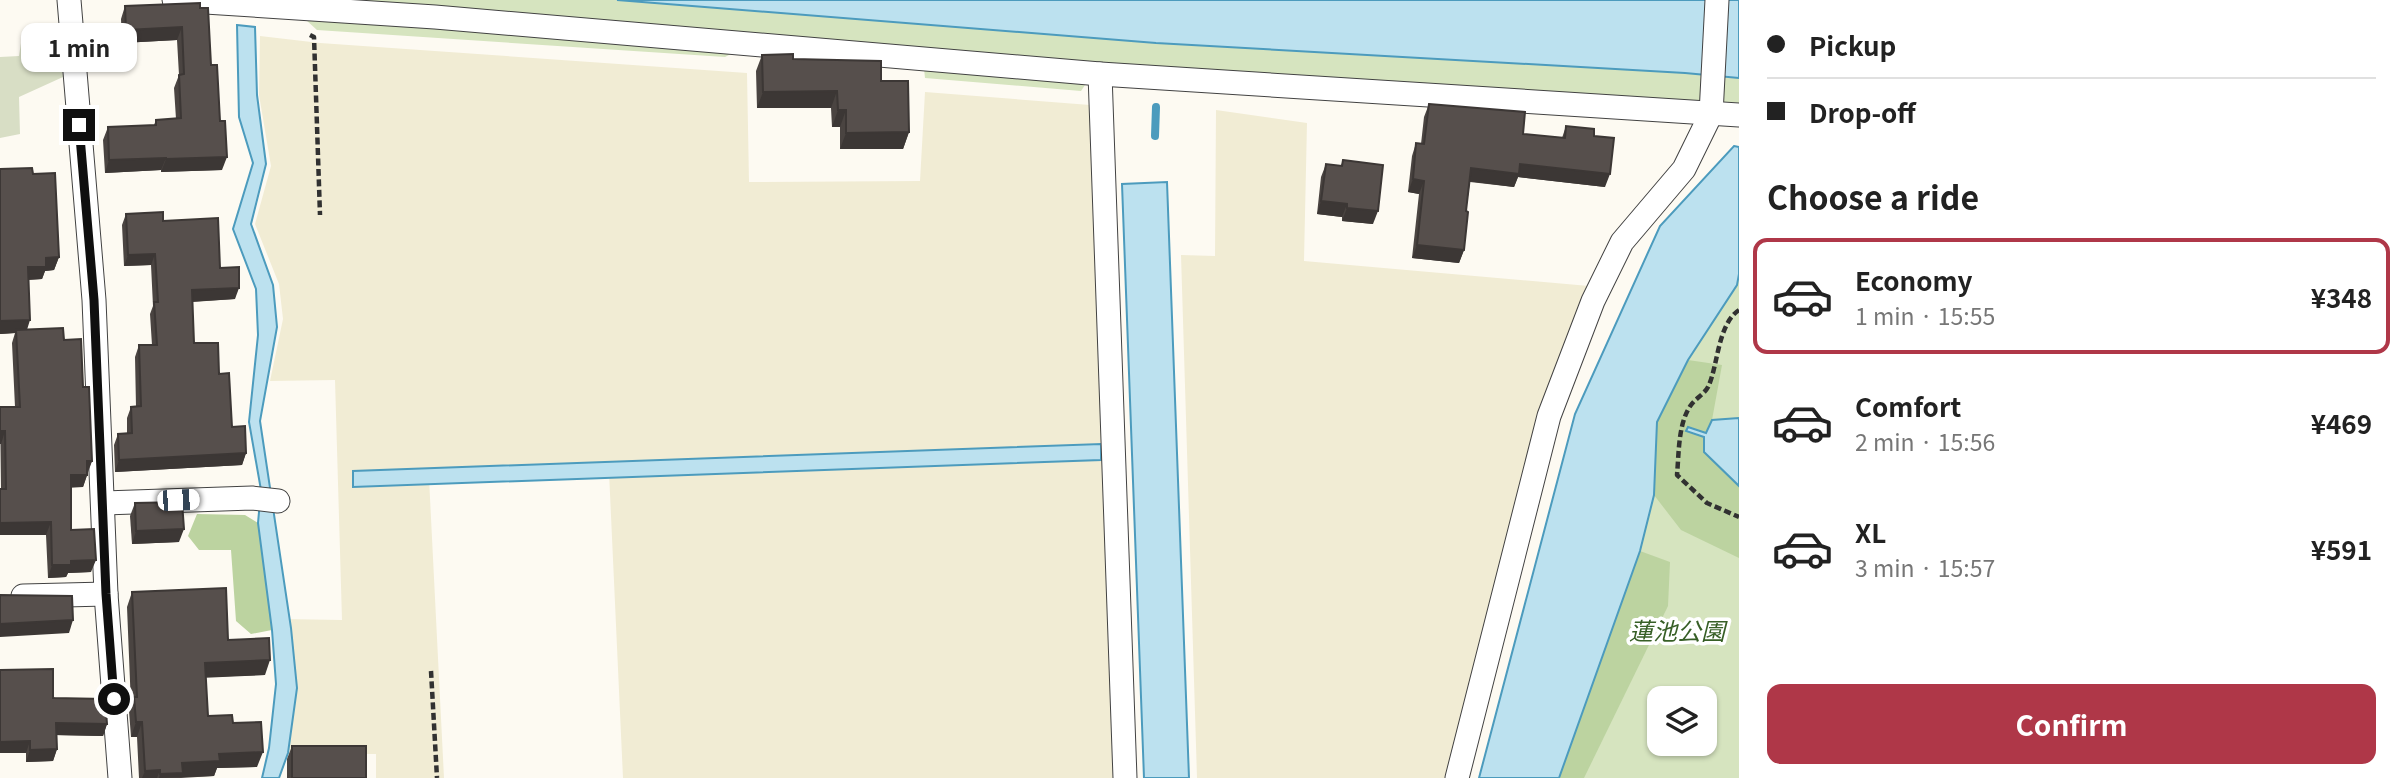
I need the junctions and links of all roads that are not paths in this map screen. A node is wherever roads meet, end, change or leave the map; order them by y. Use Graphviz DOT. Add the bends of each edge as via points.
graph roads {
  1 [pos="69,0"];
  2 [pos="174,0"];
  3 [pos="1717,0"];
  4 [pos="1100,74"];
  5 [pos="1712,106"];
  6 [pos="1739,115"];
  7 [pos="278,501"];
  8 [pos="104,503"];
  9 [pos="106,594"];
  10 [pos="23,597"];
  11 [pos="120,778"];
  12 [pos="1125,778"];
  13 [pos="1457,778"];
  1 -- 8 [label="street" via="94,300"];
  2 -- 4 [label="street" via="449,18"];
  3 -- 5 [label="street"];
  4 -- 5 [label="street"];
  4 -- 12 [label="street"];
  5 -- 6 [label="street"];
  5 -- 13 [label="street" via="1685,169 1622,242 1593,301 1549,416"];
  7 -- 8 [label="street"];
  8 -- 9 [label="street"];
  9 -- 10 [label="street"];
  9 -- 11 [label="street"];
}
